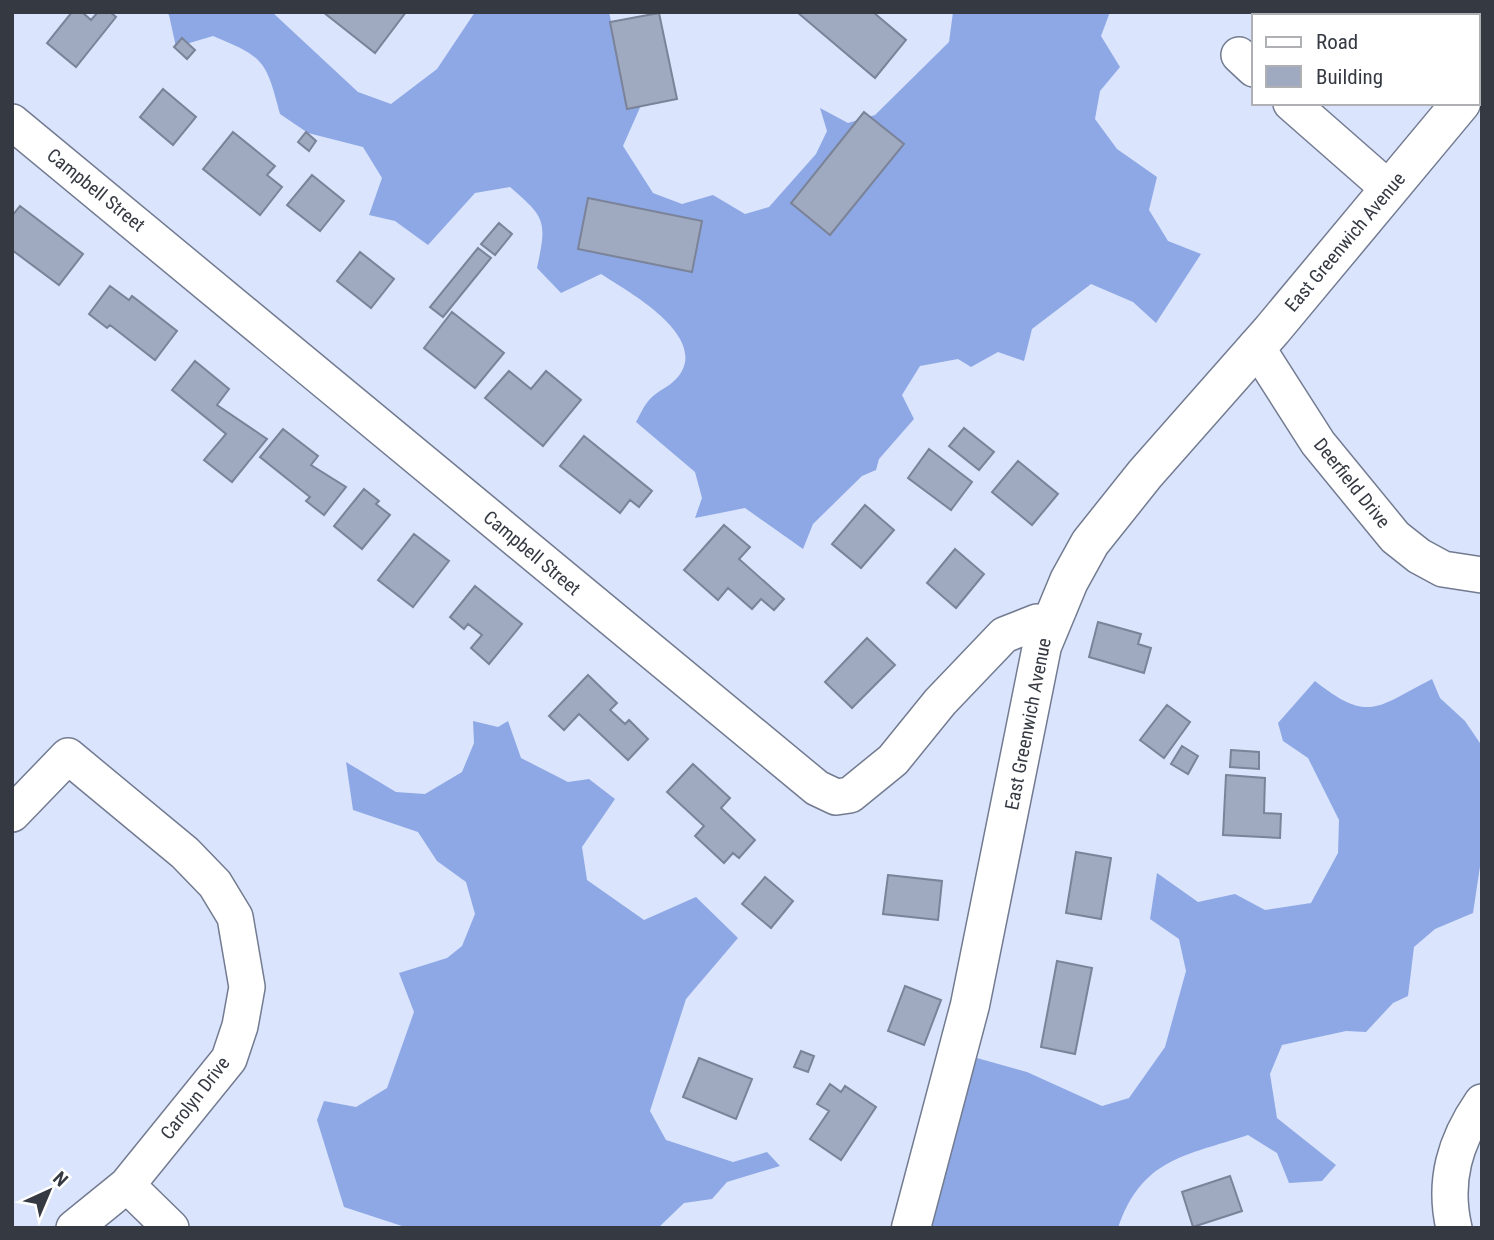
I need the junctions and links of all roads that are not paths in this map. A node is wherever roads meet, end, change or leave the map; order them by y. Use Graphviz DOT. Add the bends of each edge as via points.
graph roads {
  1 [pos="1293,105"];
  2 [pos="1459,105"];
  3 [pos="12,122"];
  4 [pos="1389,189"];
  5 [pos="1256,346"];
  6 [pos="1482,575"];
  7 [pos="1048,627"];
  8 [pos="12,814"];
  9 [pos="1482,1102"];
  10 [pos="127,1185"];
  11 [pos="74,1228"];
  12 [pos="171,1228"];
  13 [pos="911,1228"];
  14 [pos="1454,1228"];
  1 -- 4 [label="street"];
  2 -- 4 [label="street, East Greenwich Avenue"];
  3 -- 7 [label="street, Campbell Street" via="817,788 836,797 850,795 893,760 1004,635 1037,622"];
  4 -- 5 [label="street, East Greenwich Avenue"];
  5 -- 6 [label="street, Deerfield Drive" via="1318,443 1395,537 1443,569"];
  5 -- 7 [label="street, East Greenwich Avenue" via="1090,543"];
  7 -- 13 [label="street, East Greenwich Avenue" via="970,1005"];
  8 -- 10 [label="street, Carolyn Drive" via="68,756 184,853 215,884 235,917 247,987 229,1059"];
  9 -- 14 [label="street" via="1459,1138 1450,1172"];
  10 -- 11 [label="street, Carolyn Drive"];
  10 -- 12 [label="street"];
}
